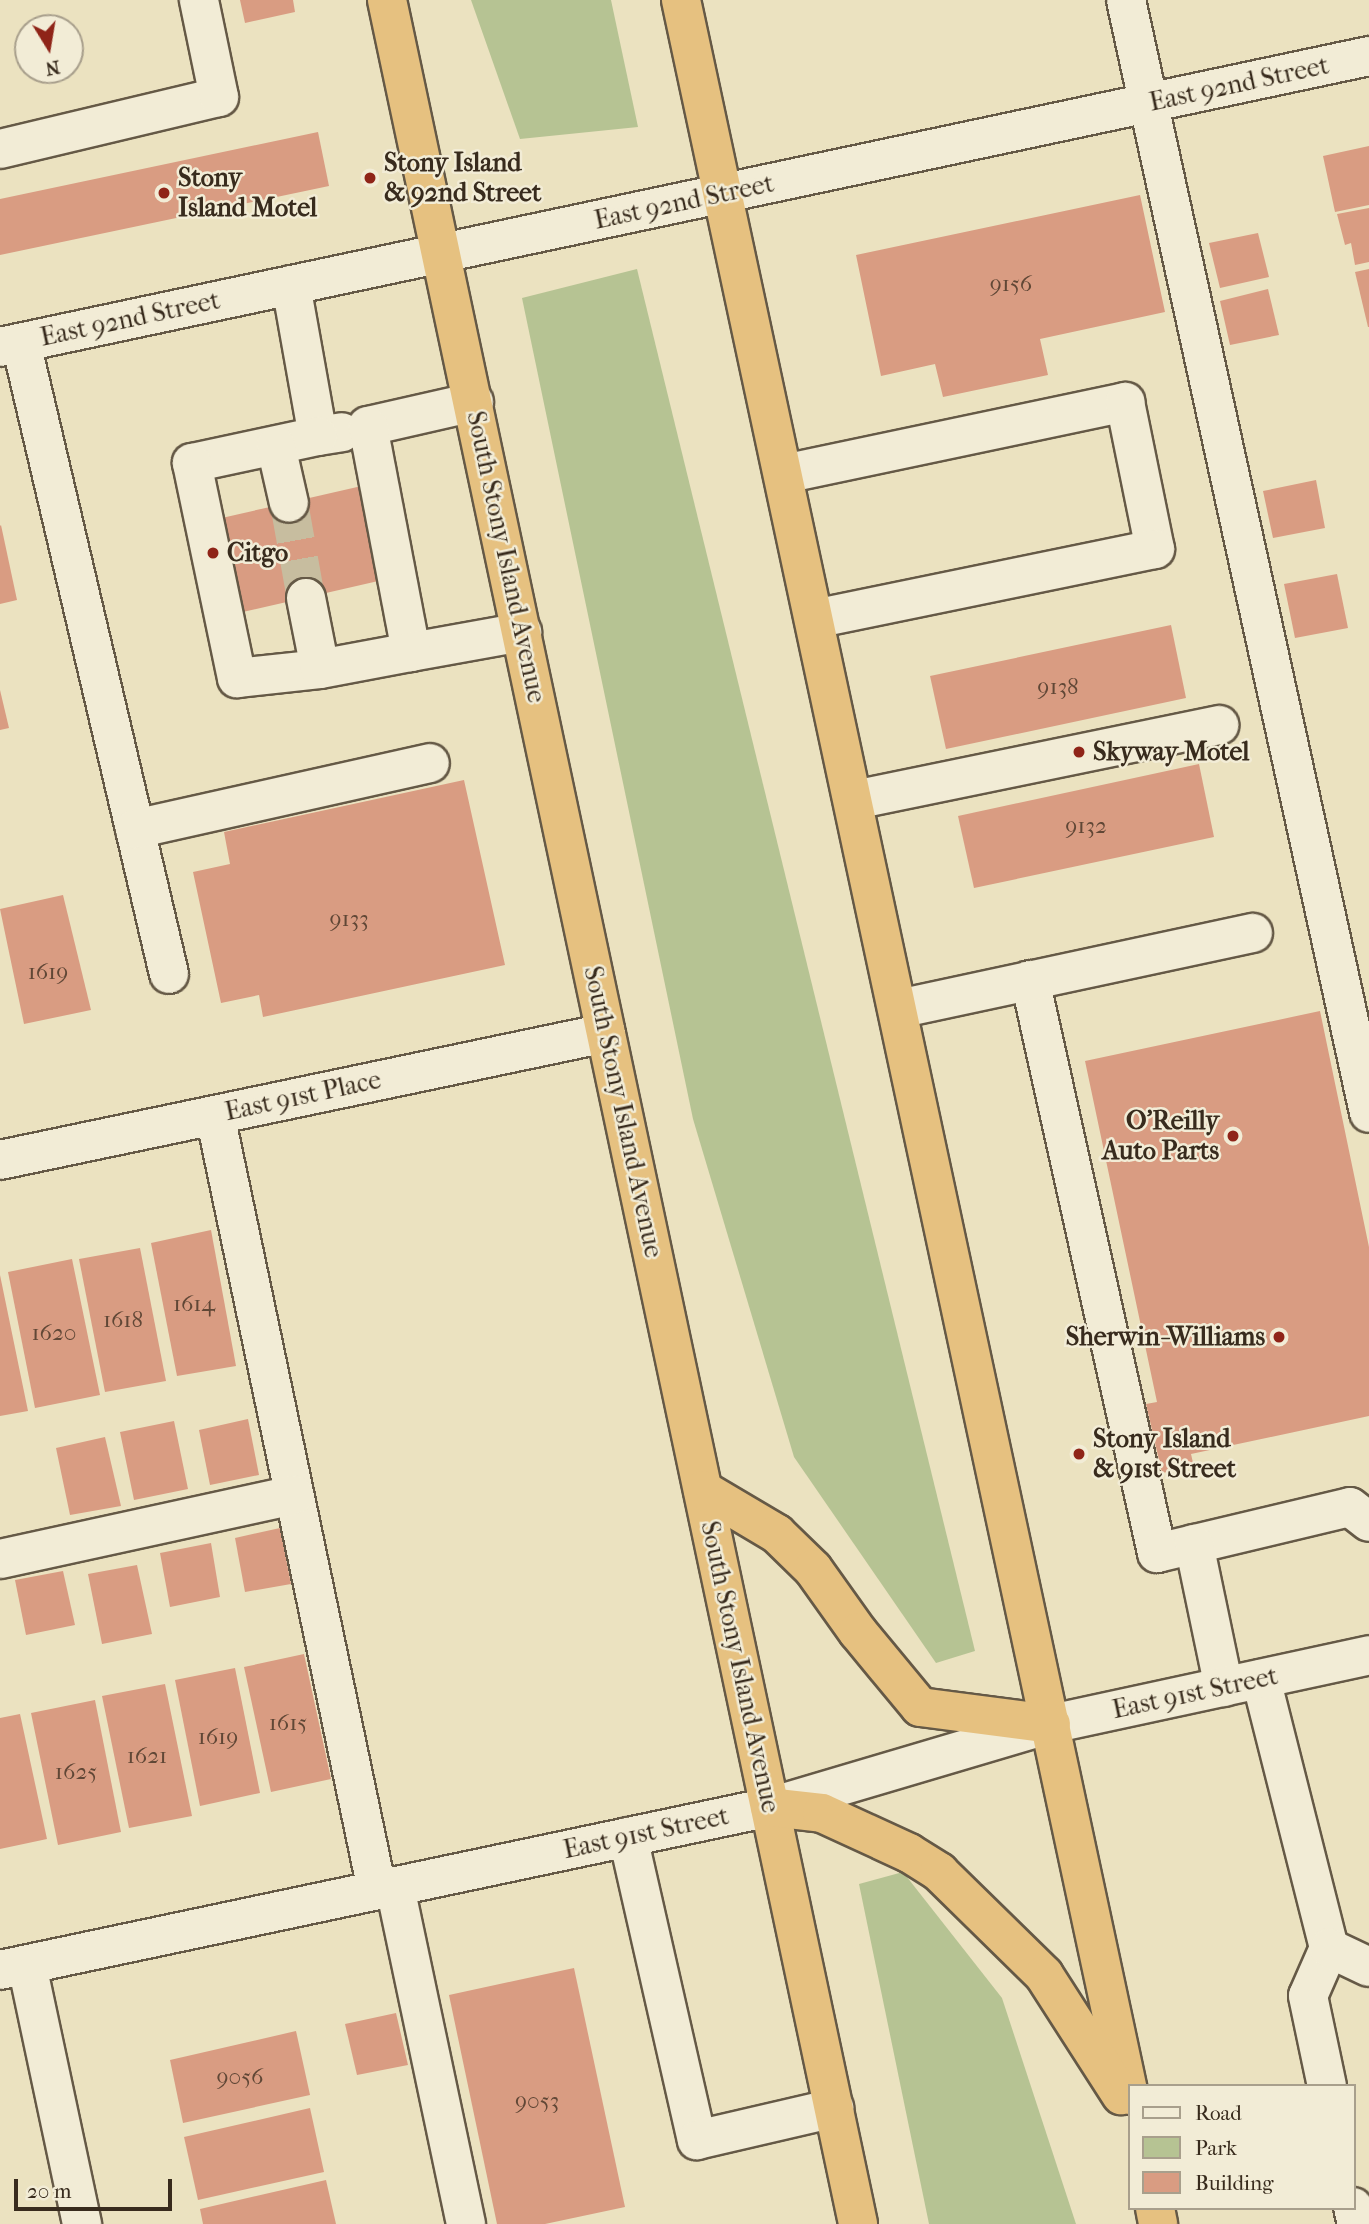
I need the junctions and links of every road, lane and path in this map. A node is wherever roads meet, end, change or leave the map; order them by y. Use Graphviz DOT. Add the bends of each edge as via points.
graph roads {
  1 [pos="199,0"];
  2 [pos="387,0"];
  3 [pos="681,0"];
  4 [pos="1126,0"];
  5 [pos="1369,56"];
  6 [pos="1149,103"];
  7 [pos="0,149"];
  8 [pos="723,193"];
  9 [pos="442,253"];
  10 [pos="291,285"];
  11 [pos="11,345"];
  12 [pos="474,402"];
  13 [pos="368,426"];
  14 [pos="318,436"];
  15 [pos="276,446"];
  16 [pos="784,474"];
  17 [pos="289,503"];
  18 [pos="306,597"];
  19 [pos="815,620"];
  20 [pos="522,632"];
  21 [pos="411,652"];
  22 [pos="320,669"];
  23 [pos="1219,725"];
  24 [pos="430,763"];
  25 [pos="854,800"];
  26 [pos="135,829"];
  27 [pos="1253,933"];
  28 [pos="169,974"];
  29 [pos="1030,980"];
  30 [pos="898,1009"];
  31 [pos="606,1032"];
  32 [pos="1369,1113"];
  33 [pos="215,1115"];
  34 [pos="0,1160"];
  35 [pos="703,1490"];
  36 [pos="294,1495"];
  37 [pos="1369,1522"];
  38 [pos="1194,1544"];
  39 [pos="0,1559"];
  40 [pos="1369,1655"];
  41 [pos="1261,1679"];
  42 [pos="1224,1687"];
  43 [pos="1051,1724"];
  44 [pos="770,1807"];
  45 [pos="628,1837"];
  46 [pos="386,1889"];
  47 [pos="1329,1948"];
  48 [pos="1369,1967"];
  49 [pos="14,1968"];
  50 [pos="1327,2084"];
  51 [pos="1128,2090"];
  52 [pos="1128,2106"];
  53 [pos="834,2108"];
  54 [pos="82,2224"];
  55 [pos="466,2224"];
  56 [pos="858,2224"];
  1 -- 7 [label="street" via="219,97"];
  2 -- 9 [label="highway, South Stony Island Avenue"];
  3 -- 8 [label="highway"];
  4 -- 6 [label="street"];
  5 -- 6 [label="street, East 92nd Street"];
  6 -- 8 [label="street, East 92nd Street"];
  6 -- 32 [label="street"];
  8 -- 9 [label="street, East 92nd Street"];
  8 -- 16 [label="highway"];
  9 -- 10 [label="street, East 92nd Street"];
  9 -- 12 [label="highway, South Stony Island Avenue"];
  10 -- 11 [label="street, East 92nd Street"];
  10 -- 14 [label="street"];
  11 -- 26 [label="street"];
  12 -- 13 [label="street"];
  12 -- 20 [label="highway, South Stony Island Avenue"];
  13 -- 14 [label="street"];
  13 -- 21 [label="street"];
  14 -- 15 [label="street"];
  15 -- 17 [label="street"];
  15 -- 22 [label="street" via="192,463 237,678"];
  16 -- 19 [label="highway"];
  16 -- 19 [label="street" via="1125,402 1155,549"];
  18 -- 22 [label="street"];
  19 -- 25 [label="highway"];
  20 -- 21 [label="street"];
  20 -- 31 [label="highway, South Stony Island Avenue"];
  21 -- 22 [label="street"];
  23 -- 25 [label="street"];
  24 -- 26 [label="street"];
  25 -- 30 [label="highway"];
  26 -- 28 [label="street"];
  27 -- 29 [label="street"];
  29 -- 30 [label="street"];
  29 -- 38 [label="street" via="1157,1553"];
  30 -- 43 [label="highway"];
  31 -- 33 [label="street, East 91st Place"];
  31 -- 35 [label="highway, South Stony Island Avenue"];
  33 -- 34 [label="street, East 91st Place"];
  33 -- 36 [label="street"];
  35 -- 43 [label="highway" via="777,1534 813,1569 919,1707"];
  35 -- 44 [label="highway, South Stony Island Avenue"];
  36 -- 39 [label="street"];
  36 -- 46 [label="street"];
  37 -- 38 [label="street" via="1350,1507"];
  38 -- 42 [label="street"];
  40 -- 41 [label="street, East 91st Street"];
  41 -- 42 [label="street, East 91st Street"];
  41 -- 47 [label="street"];
  42 -- 43 [label="street, East 91st Street"];
  43 -- 44 [label="street, East 91st Street"];
  43 -- 51 [label="highway"];
  44 -- 45 [label="street, East 91st Street"];
  44 -- 52 [label="highway" via="822,1813 939,1872 1044,1975"];
  44 -- 53 [label="highway, South Stony Island Avenue"];
  45 -- 46 [label="street, East 91st Street"];
  45 -- 53 [label="street" via="698,2140"];
  46 -- 49 [label="street, East 91st Street"];
  46 -- 55 [label="street"];
  47 -- 48 [label="street"];
  47 -- 50 [label="street" via="1308,1996"];
  49 -- 54 [label="street"];
  53 -- 56 [label="highway, South Stony Island Avenue"];
}
